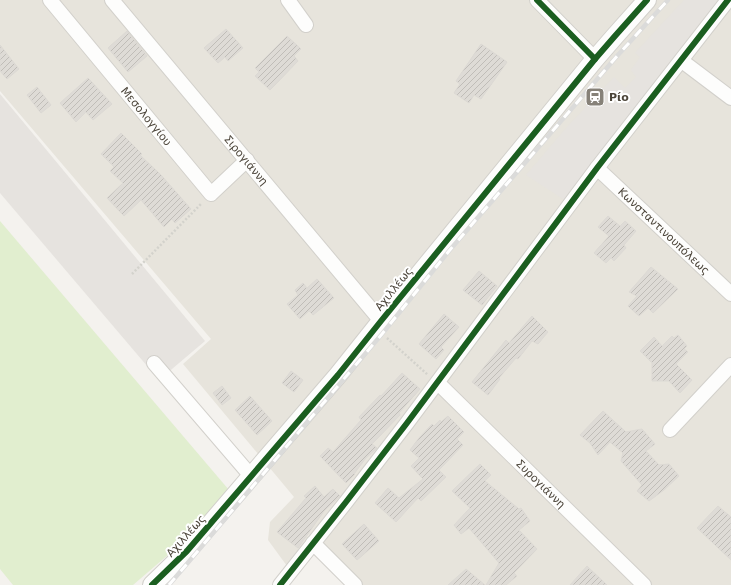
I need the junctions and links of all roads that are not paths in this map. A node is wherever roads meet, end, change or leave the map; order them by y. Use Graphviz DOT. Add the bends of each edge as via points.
graph roads {
  1 [pos="50,0"];
  2 [pos="112,0"];
  3 [pos="288,0"];
  4 [pos="537,0"];
  5 [pos="647,0"];
  6 [pos="728,0"];
  7 [pos="306,25"];
  8 [pos="595,59"];
  9 [pos="682,60"];
  10 [pos="731,98"];
  11 [pos="247,160"];
  12 [pos="597,168"];
  13 [pos="731,294"];
  14 [pos="378,324"];
  15 [pos="154,363"];
  16 [pos="731,365"];
  17 [pos="438,383"];
  18 [pos="670,430"];
  19 [pos="250,476"];
  20 [pos="314,543"];
  21 [pos="154,584"];
  22 [pos="280,585"];
  23 [pos="355,585"];
  24 [pos="644,585"];
  1 -- 11 [label="street, Μεσολογγίου" via="211,194"];
  2 -- 11 [label="street, Σιρογιάννη"];
  3 -- 7 [label="street"];
  4 -- 8 [label="street"];
  5 -- 8 [label="street, Αχιλλέως"];
  6 -- 9 [label="street"];
  8 -- 14 [label="street, Αχιλλέως"];
  9 -- 10 [label="street"];
  9 -- 12 [label="street"];
  11 -- 14 [label="street, Σιρογιάννη"];
  12 -- 13 [label="street, Κωνσταντινουπόλεως"];
  12 -- 17 [label="street"];
  14 -- 19 [label="street, Αχιλλέως" via="338,375"];
  15 -- 19 [label="street"];
  16 -- 18 [label="street"];
  17 -- 20 [label="street"];
  17 -- 24 [label="street, Συρογιάννη"];
  19 -- 21 [label="street, Αχιλλέως" via="187,551"];
  20 -- 22 [label="street"];
  20 -- 23 [label="street"];
}
